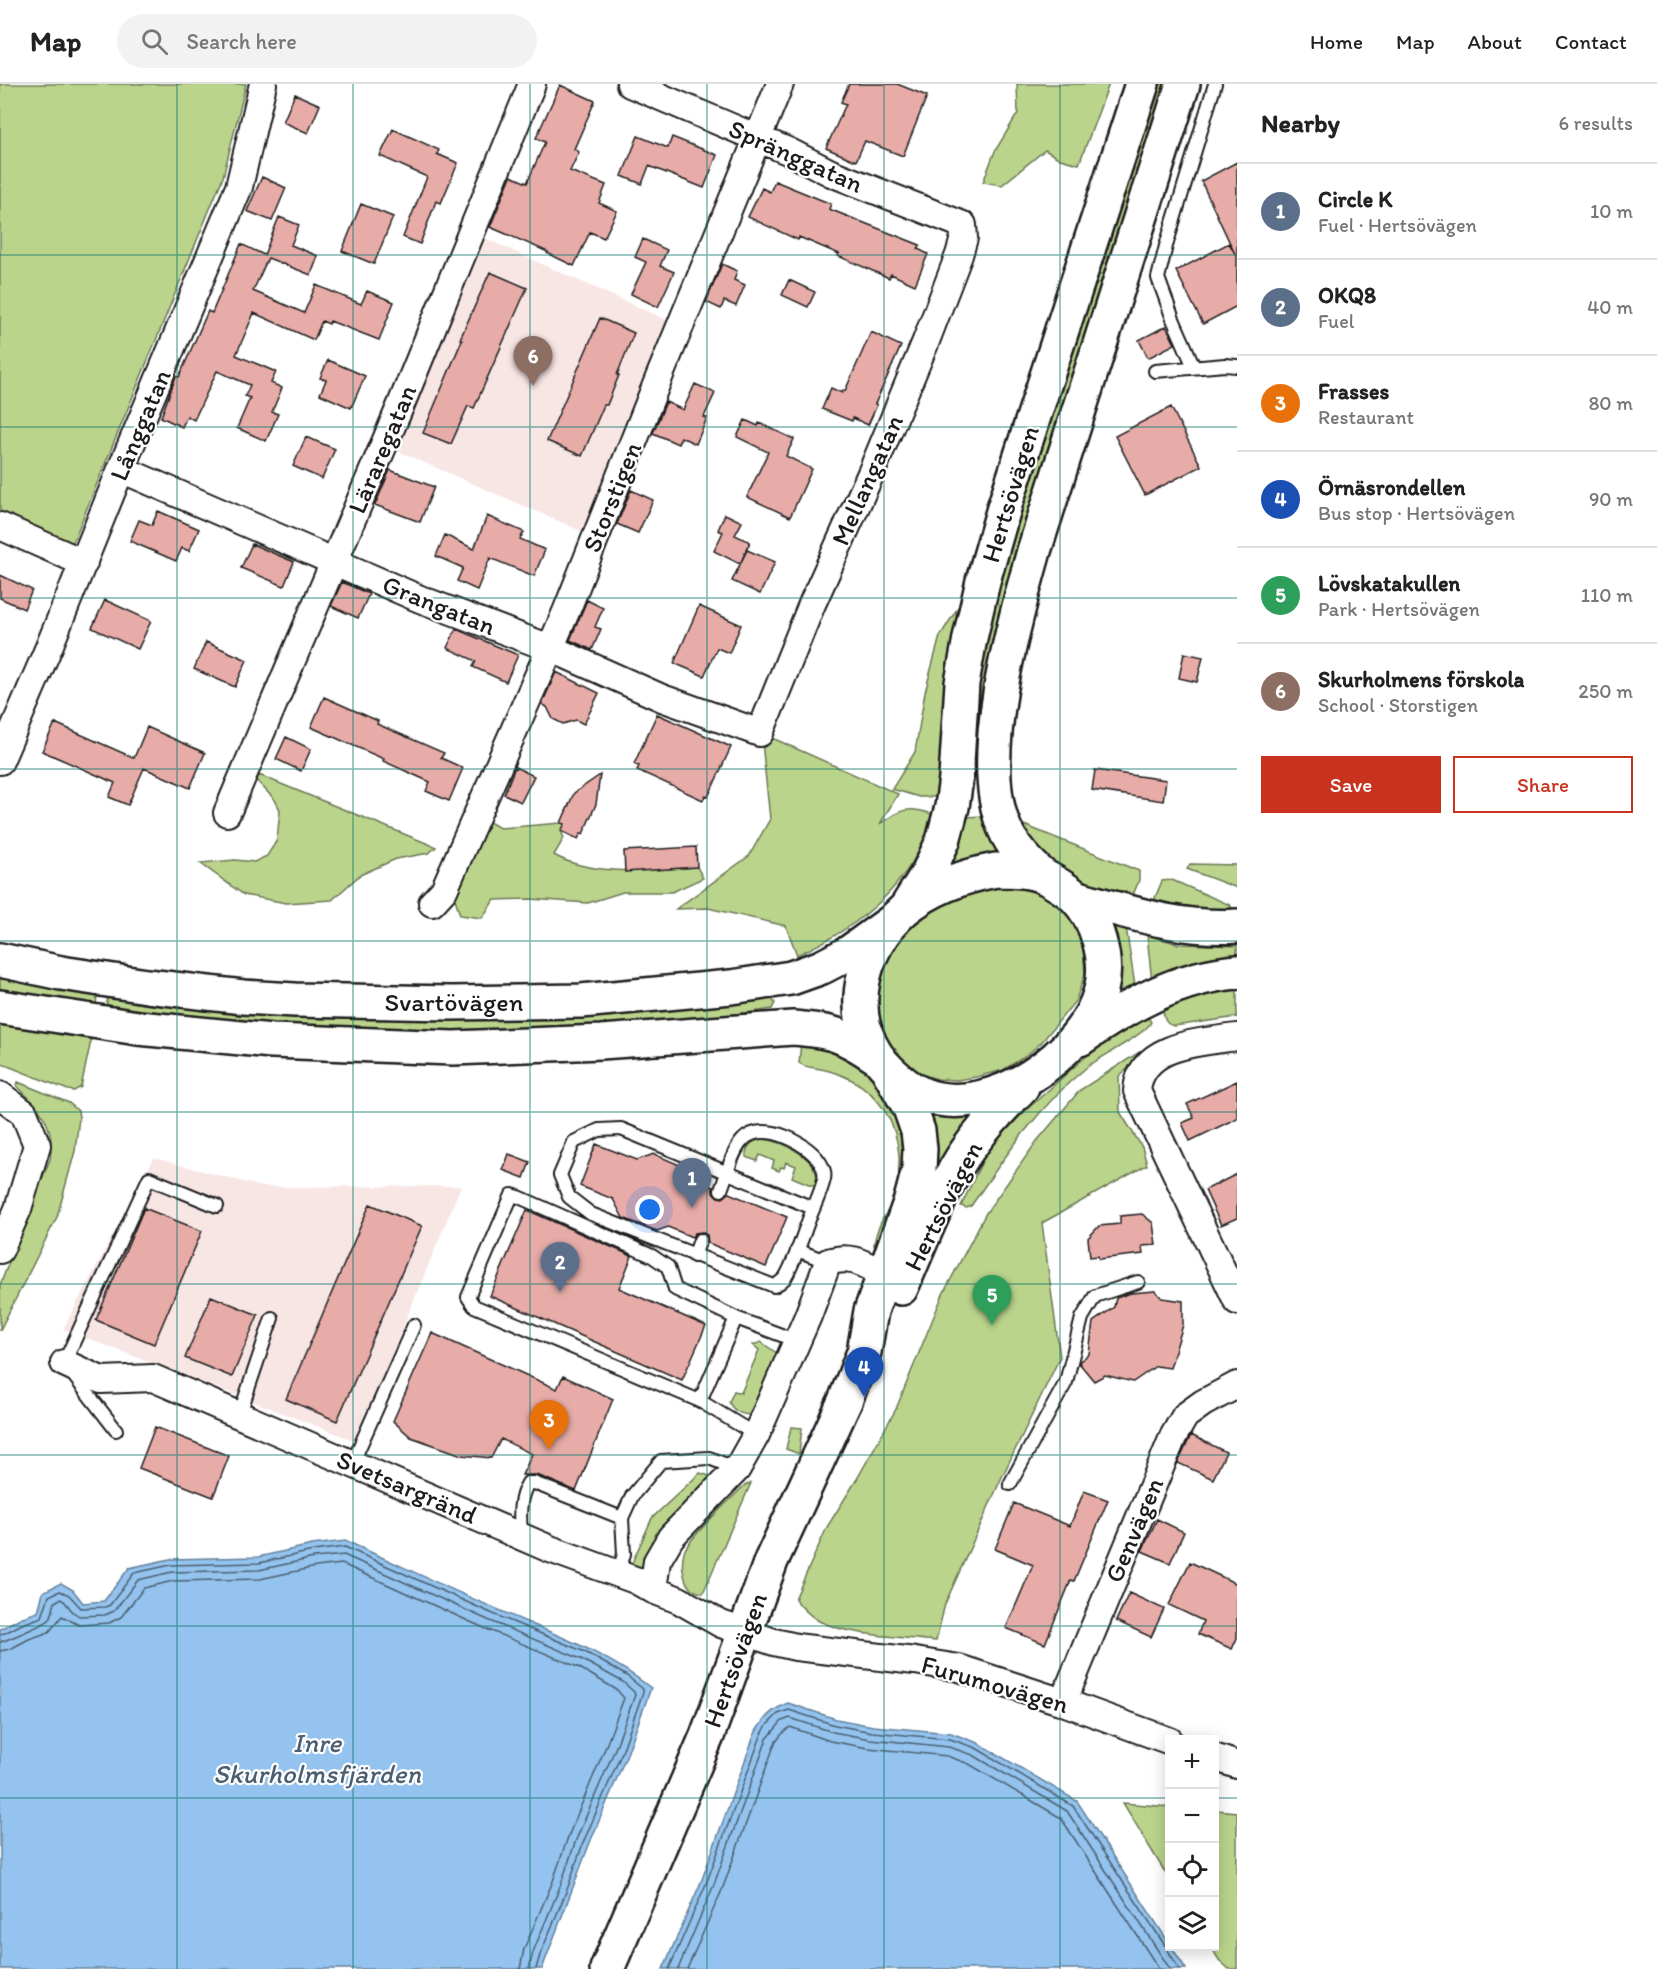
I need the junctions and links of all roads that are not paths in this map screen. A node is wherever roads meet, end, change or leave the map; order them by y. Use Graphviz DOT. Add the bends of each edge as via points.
graph roads {
  1 [pos="263,84"];
  2 [pos="532,84"];
  3 [pos="630,84"];
  4 [pos="780,84"];
  5 [pos="1142,84"];
  6 [pos="1183,84"];
  7 [pos="1215,84"];
  8 [pos="758,138"];
  9 [pos="963,225"];
  10 [pos="1237,366"];
  11 [pos="1194,367"];
  12 [pos="1155,371"];
  13 [pos="121,469"];
  14 [pos="0,526"];
  15 [pos="333,562"];
  16 [pos="84,563"];
  17 [pos="550,648"];
  18 [pos="760,733"];
  19 [pos="0,761"];
  20 [pos="227,813"];
  21 [pos="1044,877"];
  22 [pos="1075,897"];
  23 [pos="432,903"];
  24 [pos="900,914"];
  25 [pos="1237,926"];
  26 [pos="0,960"];
  27 [pos="1237,972"];
  28 [pos="0,1006"];
  29 [pos="1237,1037"];
  30 [pos="881,1062"];
  31 [pos="1048,1063"];
  32 [pos="0,1095"];
  33 [pos="728,1173"];
  34 [pos="721,1190"];
  35 [pos="217,1206"];
  36 [pos="813,1209"];
  37 [pos="700,1240"];
  38 [pos="0,1250"];
  39 [pos="797,1250"];
  40 [pos="694,1256"];
  41 [pos="828,1262"];
  42 [pos="884,1274"];
  43 [pos="1138,1282"];
  44 [pos="1237,1301"];
  45 [pos="272,1318"];
  46 [pos="735,1318"];
  47 [pos="414,1325"];
  48 [pos="797,1341"];
  49 [pos="864,1352"];
  50 [pos="64,1363"];
  51 [pos="1237,1385"];
  52 [pos="700,1401"];
  53 [pos="239,1416"];
  54 [pos="116,1430"];
  55 [pos="756,1435"];
  56 [pos="352,1464"];
  57 [pos="737,1469"];
  58 [pos="1010,1484"];
  59 [pos="622,1518"];
  60 [pos="521,1536"];
  61 [pos="618,1574"];
  62 [pos="653,1590"];
  63 [pos="746,1632"];
  64 [pos="1063,1702"];
  65 [pos="1165,1739"];
  66 [pos="1219,1758"];
  67 [pos="1237,1765"];
  68 [pos="607,1969"];
  1 -- 13 [label="street, Långgatan" via="239,187"];
  2 -- 15 [label="street, Läraregatan"];
  3 -- 8 [label="street, Spränggatan"];
  4 -- 8 [label="street, Storstigen"];
  5 -- 24 [label="main road, Hertsövägen" via="983,581 962,682 952,807 943,841"];
  6 -- 21 [label="main road, Hertsövägen" via="1035,551 1004,678 994,752 998,808 1009,838"];
  7 -- 11 [label="lane" via="1158,278"];
  8 -- 9 [label="street, Spränggatan" via="831,173"];
  8 -- 17 [label="street, Storstigen"];
  9 -- 18 [label="street, Mellangatan" via="959,255 926,341"];
  10 -- 11 [label="lane"];
  11 -- 12 [label="lane"];
  13 -- 15 [label="street, Grangatan"];
  13 -- 16 [label="street, Långgatan"];
  14 -- 16 [label="street"];
  15 -- 17 [label="street, Grangatan"];
  15 -- 20 [label="street, Läraregatan"];
  16 -- 19 [label="street, Långgatan"];
  17 -- 18 [label="street, Grangatan" via="662,698"];
  17 -- 23 [label="street, Storstigen" via="444,890"];
  21 -- 22 [label="main road"];
  21 -- 24 [label="main road, Svartövägen" via="1018,870 980,873 945,885"];
  22 -- 25 [label="main road" via="1154,919 1194,926"];
  22 -- 31 [label="main road" via="1098,936 1103,979 1087,1021"];
  24 -- 26 [label="main road, Svartövägen" via="847,954 791,978 581,1001 451,1003 243,997 61,973"];
  24 -- 30 [label="main road, Hertsövägen" via="874,950 861,991 862,1024"];
  27 -- 31 [label="main road" via="1188,981 1162,991 1115,1015"];
  28 -- 30 [label="main road, Svartövägen" via="138,1028 272,1041 453,1048 793,1028 839,1034"];
  29 -- 44 [label="street" via="1187,1045 1155,1058 1146,1065 1137,1091"];
  30 -- 31 [label="main road, Svartövägen" via="915,1091 955,1102 984,1098 1022,1082"];
  30 -- 42 [label="main road, Hertsövägen" via="910,1108 920,1149 915,1188"];
  31 -- 49 [label="main road, Hertsövägen" via="1001,1109 961,1160 887,1319"];
  32 -- 38 [label="street" via="24,1113 37,1145 18,1209"];
  33 -- 34 [label="lane"];
  33 -- 36 [label="lane"];
  33 -- 36 [label="lane" via="738,1147 748,1136 760,1132 794,1140 822,1166 825,1177"];
  33 -- 40 [label="lane" via="621,1130 599,1130 574,1142 560,1175 569,1197 591,1214"];
  35 -- 50 [label="lane" via="149,1178"];
  36 -- 39 [label="lane"];
  37 -- 40 [label="lane"];
  39 -- 40 [label="lane" via="784,1280 774,1286"];
  39 -- 41 [label="lane"];
  41 -- 42 [label="street, Hertsövägen" via="850,1258"];
  41 -- 48 [label="street"];
  42 -- 49 [label="main road, Hertsövägen" via="871,1311"];
  43 -- 58 [label="lane" via="1095,1296 1082,1318 1066,1382"];
  45 -- 53 [label="lane"];
  46 -- 48 [label="lane"];
  46 -- 52 [label="lane"];
  46 -- 52 [label="lane" via="675,1289 668,1267 652,1256 519,1197 512,1195 507,1202 468,1297 474,1306"];
  47 -- 56 [label="lane"];
  48 -- 55 [label="street"];
  49 -- 63 [label="main road, Hertsövägen" via="771,1561"];
  50 -- 53 [label="street, Svetsargränd" via="101,1380 153,1378"];
  50 -- 54 [label="lane"];
  51 -- 64 [label="street, Genvägen" via="1185,1416 1173,1437"];
  52 -- 55 [label="lane"];
  53 -- 56 [label="street, Svetsargränd"];
  55 -- 57 [label="street"];
  56 -- 60 [label="street, Svetsargränd"];
  57 -- 59 [label="lane" via="709,1458 661,1461 632,1496"];
  57 -- 62 [label="street" via="671,1537 657,1561"];
  59 -- 60 [label="lane" via="528,1484 520,1507"];
  59 -- 61 [label="lane" via="624,1554"];
  60 -- 61 [label="street, Svetsargränd"];
  61 -- 62 [label="street, Svetsargränd"];
  62 -- 63 [label="street, Svetsargränd"];
  63 -- 64 [label="street, Furumovägen" via="796,1647 960,1668"];
  63 -- 68 [label="main road, Hertsövägen" via="707,1736"];
  64 -- 65 [label="street, Furumovägen"];
  66 -- 67 [label="street"];
}
